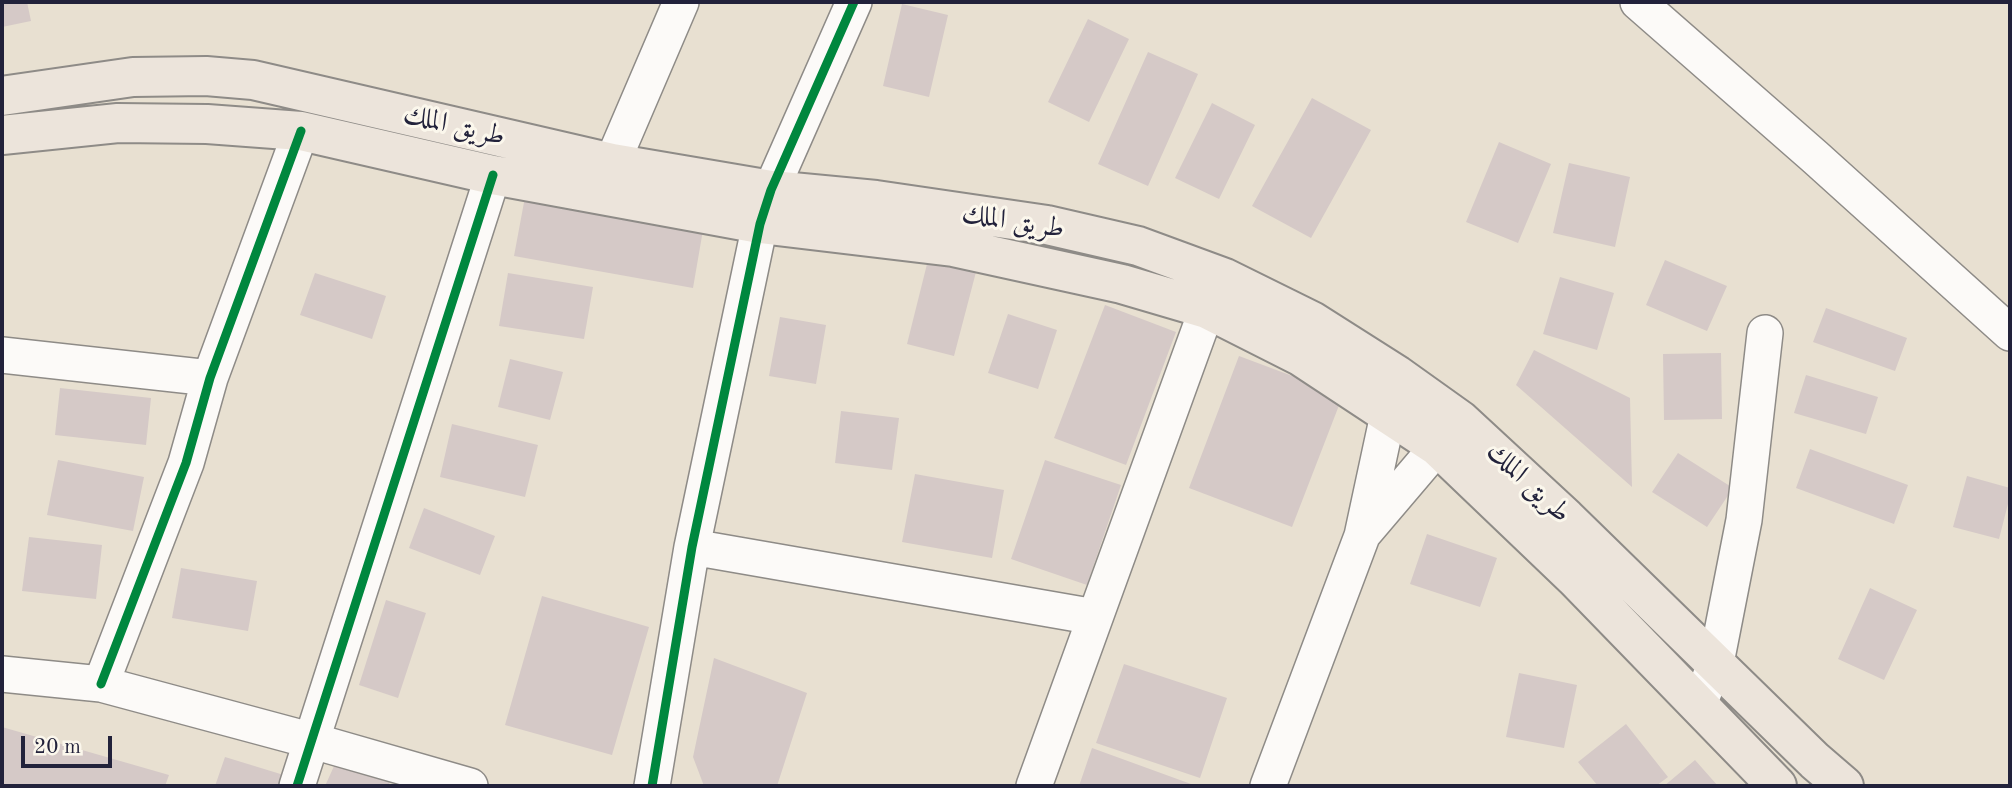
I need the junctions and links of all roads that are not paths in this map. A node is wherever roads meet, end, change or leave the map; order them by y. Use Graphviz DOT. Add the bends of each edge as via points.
graph roads {
  1 [pos="681,2"];
  2 [pos="854,2"];
  3 [pos="1637,2"];
  4 [pos="206,76"];
  5 [pos="2,96"];
  6 [pos="207,124"];
  7 [pos="301,131"];
  8 [pos="2,135"];
  9 [pos="612,163"];
  10 [pos="494,175"];
  11 [pos="766,207"];
  12 [pos="1207,309"];
  13 [pos="1765,333"];
  14 [pos="2010,333"];
  15 [pos="2,355"];
  16 [pos="1397,375"];
  17 [pos="210,378"];
  18 [pos="1387,414"];
  19 [pos="1449,434"];
  20 [pos="1362,536"];
  21 [pos="692,547"];
  22 [pos="1095,617"];
  23 [pos="1716,663"];
  24 [pos="2,674"];
  25 [pos="102,684"];
  26 [pos="1698,706"];
  27 [pos="313,741"];
  28 [pos="297,786"];
  29 [pos="470,786"];
  30 [pos="652,786"];
  31 [pos="1034,786"];
  32 [pos="1268,786"];
  33 [pos="1777,786"];
  34 [pos="1844,786"];
  1 -- 9 [label="street"];
  2 -- 11 [label="street"];
  3 -- 14 [label="street"];
  4 -- 5 [label="main road, طريق الملك" via="133,77"];
  4 -- 6 [label="main road"];
  4 -- 9 [label="main road, طريق الملك" via="253,80"];
  6 -- 7 [label="main road, طريق الملك"];
  6 -- 8 [label="main road, طريق الملك" via="118,123"];
  7 -- 10 [label="main road, طريق الملك"];
  7 -- 17 [label="street"];
  9 -- 11 [label="main road, طريق الملك"];
  10 -- 11 [label="main road, طريق الملك"];
  10 -- 27 [label="street"];
  11 -- 12 [label="main road, طريق الملك" via="1122,284"];
  11 -- 16 [label="main road, طريق الملك" via="876,200 1046,225 1138,246 1225,278 1312,321"];
  11 -- 21 [label="street"];
  12 -- 18 [label="main road, طريق الملك" via="1300,356"];
  12 -- 22 [label="street"];
  13 -- 23 [label="street" via="1744,520"];
  15 -- 17 [label="street"];
  16 -- 18 [label="street"];
  16 -- 19 [label="main road, طريق الملك"];
  17 -- 25 [label="street" via="186,463"];
  18 -- 19 [label="main road, طريق الملك"];
  18 -- 20 [label="street"];
  19 -- 20 [label="street"];
  19 -- 23 [label="main road, طريق الملك" via="1566,518"];
  19 -- 26 [label="main road, طريق الملك" via="1576,579"];
  20 -- 32 [label="street"];
  21 -- 22 [label="street"];
  21 -- 30 [label="street"];
  22 -- 31 [label="street"];
  23 -- 26 [label="street"];
  23 -- 34 [label="main road, طريق الملك"];
  24 -- 25 [label="street"];
  25 -- 27 [label="street"];
  26 -- 33 [label="main road, طريق الملك"];
  27 -- 28 [label="street"];
  27 -- 29 [label="street"];
}
